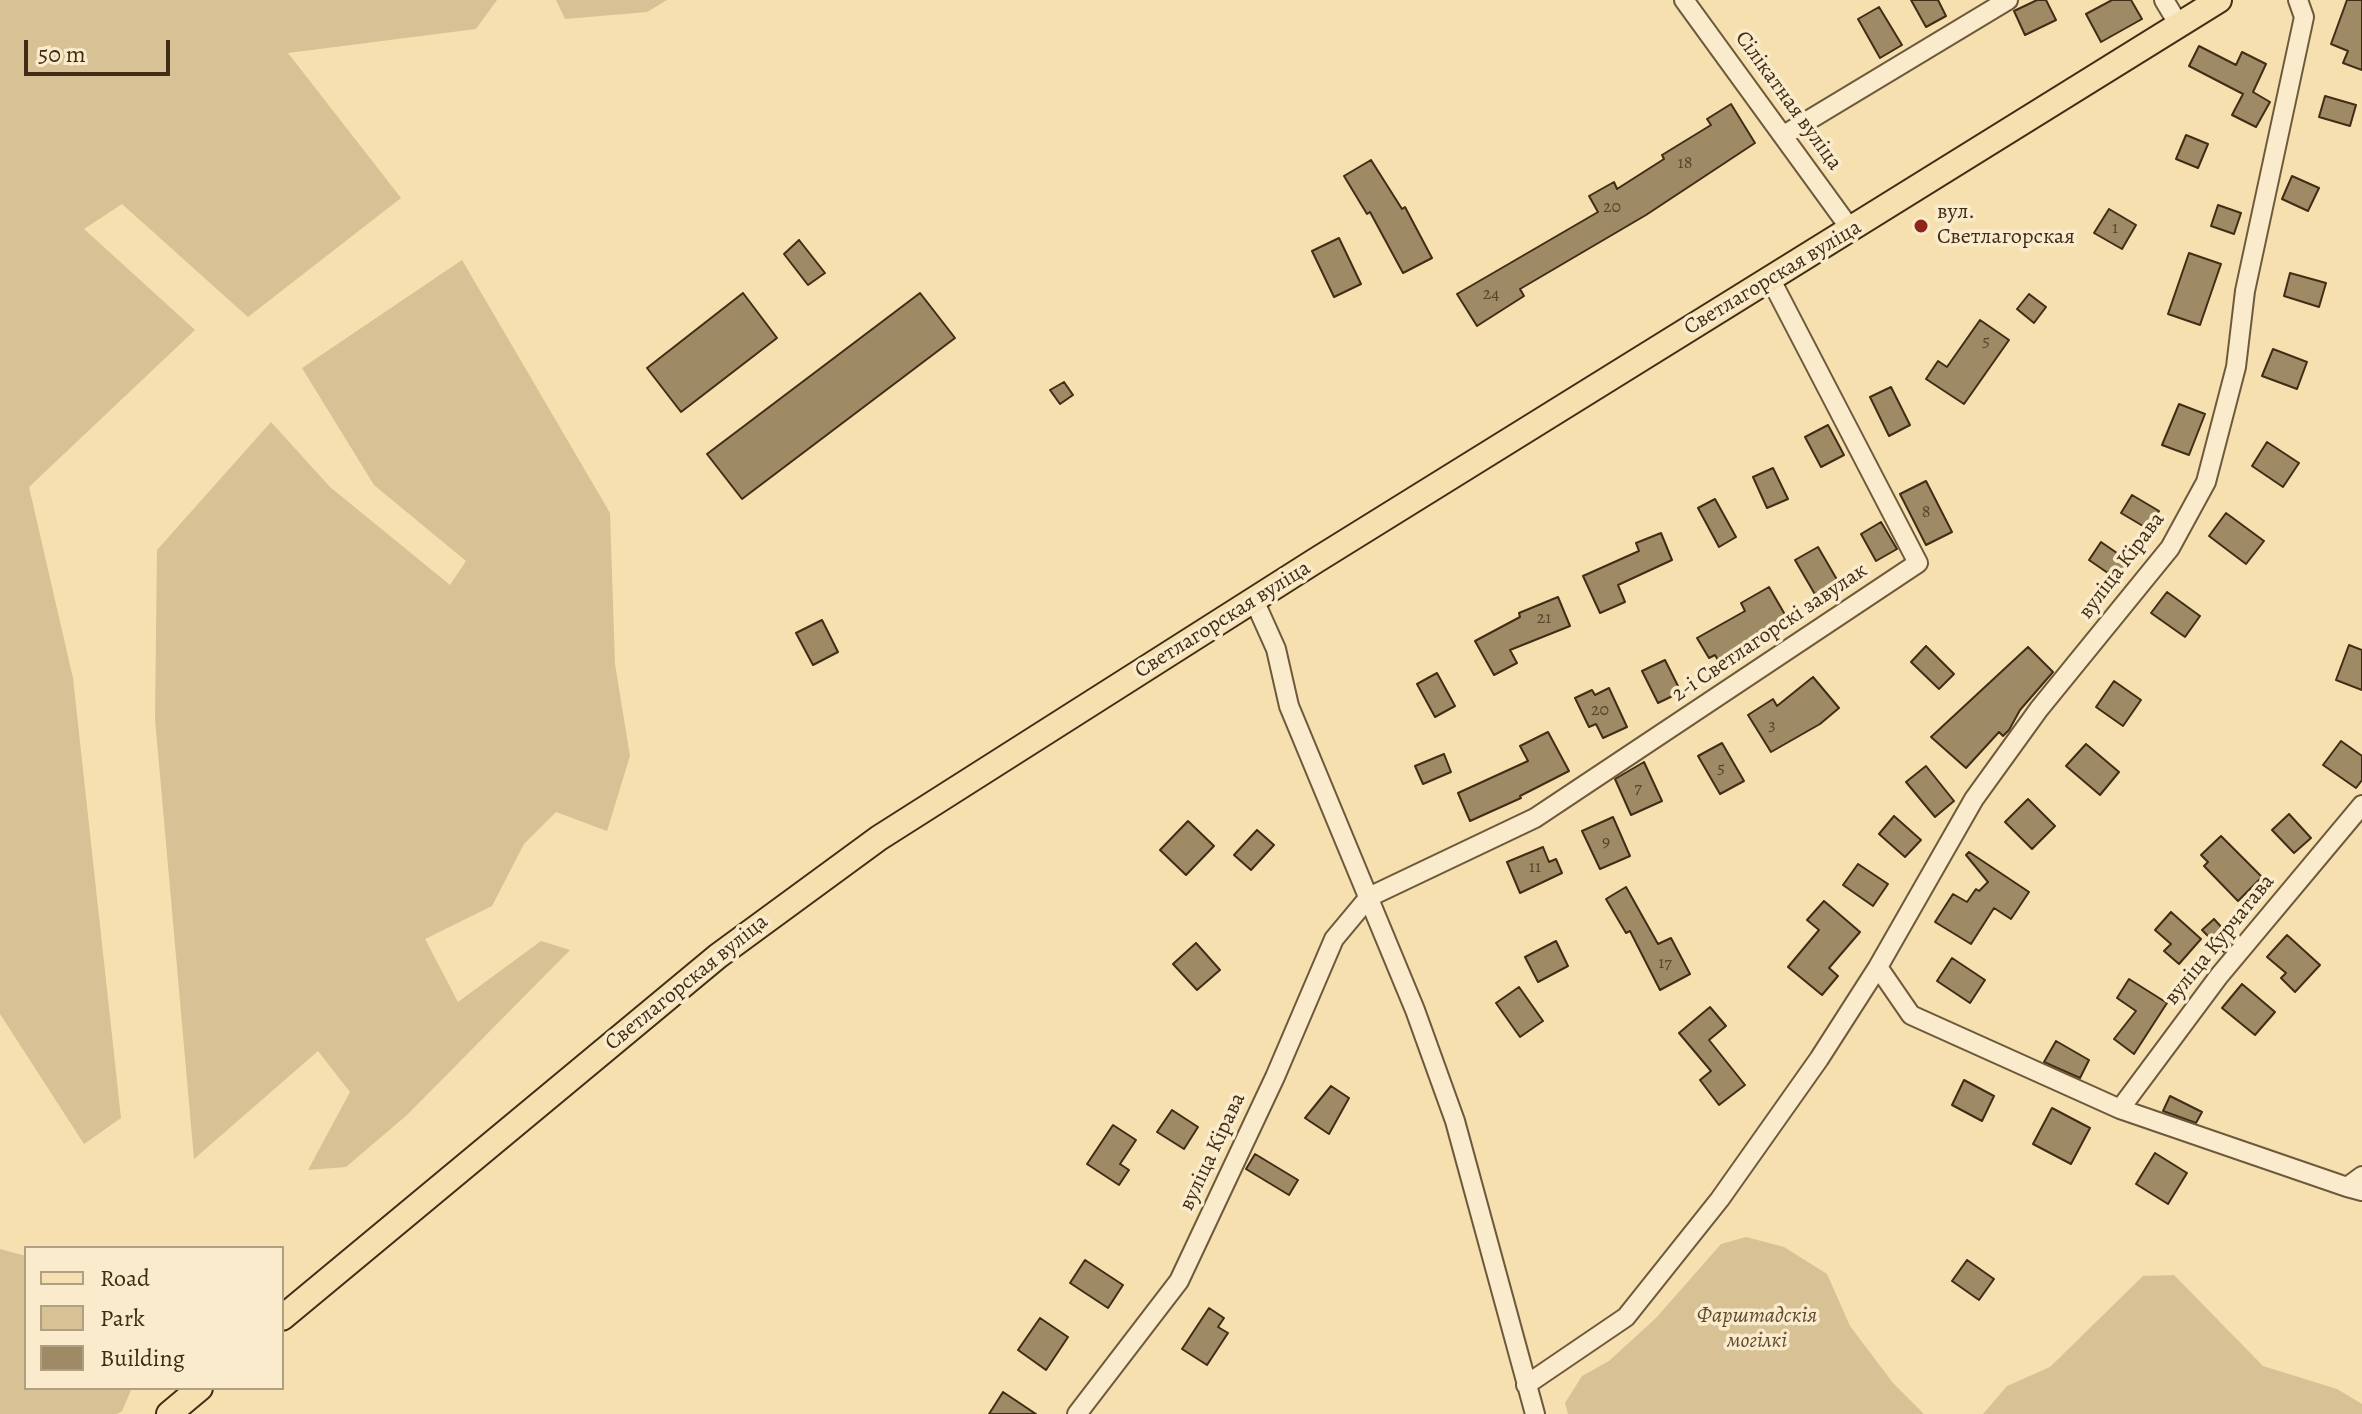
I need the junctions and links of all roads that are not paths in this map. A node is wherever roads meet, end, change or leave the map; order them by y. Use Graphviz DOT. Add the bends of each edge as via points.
graph roads {
  1 [pos="1684,0"];
  2 [pos="2008,0"];
  3 [pos="2164,0"];
  4 [pos="2219,0"];
  5 [pos="2298,0"];
  6 [pos="2179,25"];
  7 [pos="1784,135"];
  8 [pos="1852,231"];
  9 [pos="1771,280"];
  10 [pos="1254,600"];
  11 [pos="2362,805"];
  12 [pos="1369,897"];
  13 [pos="1878,967"];
  14 [pos="2120,1109"];
  15 [pos="2357,1185"];
  16 [pos="284,1316"];
  17 [pos="1526,1385"];
  18 [pos="198,1390"];
  19 [pos="169,1414"];
  20 [pos="1077,1414"];
  21 [pos="1535,1414"];
  1 -- 7 [label="street, Сілікатная вуліца"];
  2 -- 7 [label="street"];
  3 -- 6 [label="street"];
  4 -- 6 [label="main road, Светлагорская вуліца"];
  5 -- 13 [label="street, вуліца Кірава" via="2304,17 2245,291 2236,367 2206,482 2170,548 2039,709 1974,799"];
  6 -- 8 [label="main road, Светлагорская вуліца"];
  7 -- 8 [label="street, Сілікатная вуліца"];
  8 -- 9 [label="main road, Светлагорская вуліца"];
  9 -- 10 [label="main road, Светлагорская вуліца"];
  9 -- 12 [label="street, 2-і Светлагорскі завулак" via="1918,563 1535,818"];
  10 -- 12 [label="street" via="1276,649 1289,706"];
  10 -- 16 [label="main road, Светлагорская вуліца" via="958,786 805,890"];
  11 -- 14 [label="street, вуліца Курчатава" via="2219,976"];
  12 -- 17 [label="street" via="1455,1121"];
  12 -- 20 [label="street, вуліца Кірава" via="1334,939 1179,1281"];
  13 -- 14 [label="street" via="1911,1015"];
  13 -- 17 [label="street, вуліца Кірава" via="1720,1199 1626,1317"];
  14 -- 15 [label="street"];
  17 -- 21 [label="street"];
  18 -- 19 [label="main road"];
}
